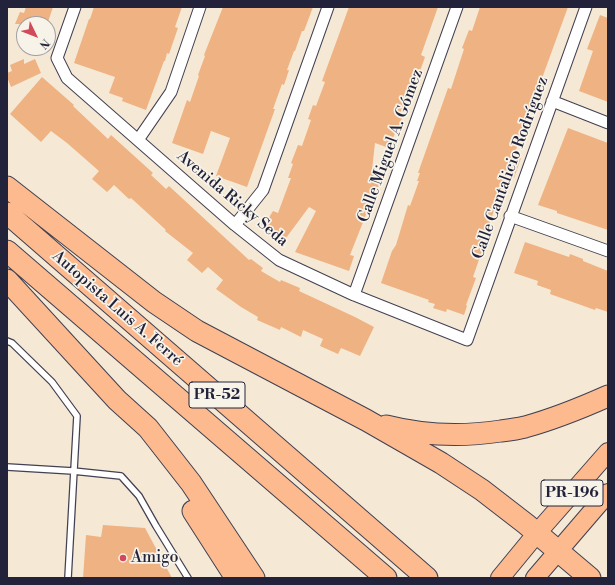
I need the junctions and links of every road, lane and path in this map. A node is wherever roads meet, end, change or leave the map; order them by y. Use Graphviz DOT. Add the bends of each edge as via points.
graph roads {
  1 [pos="75,7"];
  2 [pos="200,7"];
  3 [pos="328,7"];
  4 [pos="457,7"];
  5 [pos="586,7"];
  6 [pos="552,101"];
  7 [pos="608,123"];
  8 [pos="138,140"];
  9 [pos="7,187"];
  10 [pos="7,213"];
  11 [pos="510,216"];
  12 [pos="235,225"];
  13 [pos="7,251"];
  14 [pos="608,251"];
  15 [pos="7,280"];
  16 [pos="354,296"];
  17 [pos="467,340"];
  18 [pos="7,341"];
  19 [pos="608,396"];
  20 [pos="117,400"];
  21 [pos="366,420"];
  22 [pos="608,452"];
  23 [pos="7,467"];
  24 [pos="73,471"];
  25 [pos="608,493"];
  26 [pos="537,533"];
  27 [pos="559,552"];
  28 [pos="503,574"];
  29 [pos="68,578"];
  30 [pos="188,578"];
  31 [pos="236,578"];
  32 [pos="254,578"];
  33 [pos="386,578"];
  34 [pos="427,578"];
  35 [pos="535,578"];
  36 [pos="590,578"];
  1 -- 8 [label="street, Avenida Ricky Seda" via="57,58 67,78"];
  2 -- 8 [label="street" via="171,92"];
  3 -- 12 [label="street" via="263,190"];
  4 -- 16 [label="street, Calle Miguel A. Gómez"];
  5 -- 6 [label="street, Calle Cantalicio Rodríguez"];
  6 -- 7 [label="street"];
  6 -- 11 [label="street, Calle Cantalicio Rodríguez"];
  8 -- 12 [label="street, Avenida Ricky Seda"];
  9 -- 21 [label="highway" via="154,302 197,331"];
  10 -- 34 [label="highway, Autopista Luis A. Ferré / PR-52"];
  11 -- 14 [label="street"];
  11 -- 17 [label="street, Calle Cantalicio Rodríguez"];
  12 -- 16 [label="street, Avenida Ricky Seda" via="279,260"];
  13 -- 33 [label="highway, Autopista Luis A. Ferré / PR-52"];
  15 -- 20 [label="highway"];
  16 -- 17 [label="street, Avenida Ricky Seda"];
  18 -- 24 [label="lane" via="52,382 77,416"];
  19 -- 21 [label="highway" via="569,413 524,428 486,433 431,434"];
  20 -- 31 [label="highway"];
  20 -- 32 [label="highway" via="148,428 173,459"];
  21 -- 26 [label="highway" via="482,490"];
  22 -- 26 [label="main road, PR-196"];
  23 -- 24 [label="lane"];
  24 -- 29 [label="lane"];
  24 -- 30 [label="lane" via="121,476 139,496"];
  25 -- 27 [label="main road, PR-196"];
  26 -- 27 [label="highway"];
  26 -- 28 [label="main road, PR-196"];
  27 -- 35 [label="main road, PR-196"];
  27 -- 36 [label="highway"];
}
